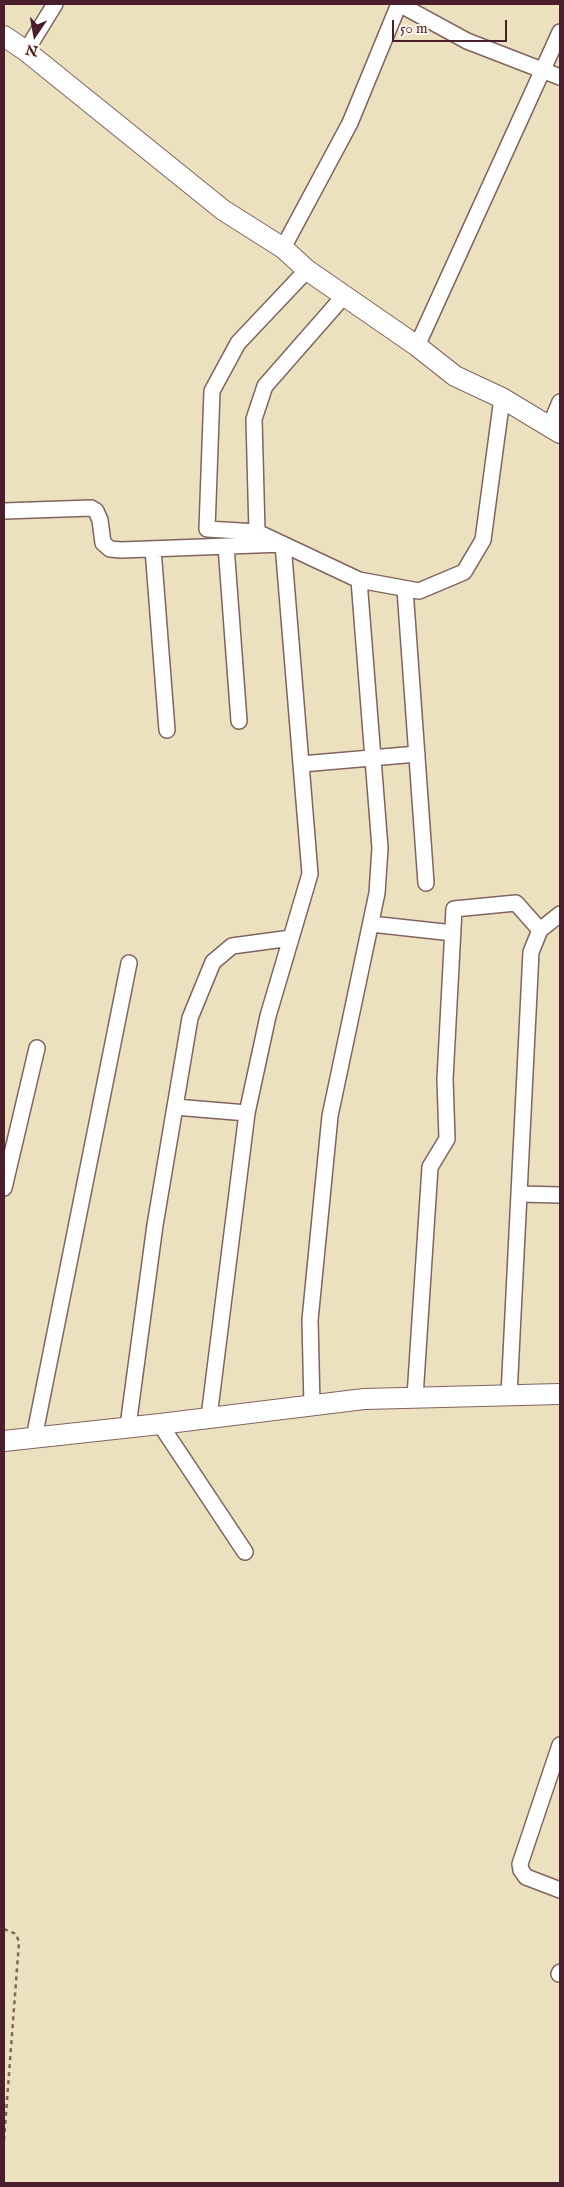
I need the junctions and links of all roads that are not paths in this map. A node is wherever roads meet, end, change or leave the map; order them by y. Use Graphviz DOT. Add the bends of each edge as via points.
graph roads {
  1 [pos="55,4"];
  2 [pos="399,4"];
  3 [pos="560,32"];
  4 [pos="4,36"];
  5 [pos="26,51"];
  6 [pos="543,69"];
  7 [pos="560,77"];
  8 [pos="283,248"];
  9 [pos="306,270"];
  10 [pos="344,296"];
  11 [pos="416,346"];
  12 [pos="502,398"];
  13 [pos="560,402"];
  14 [pos="555,429"];
  15 [pos="4,511"];
  16 [pos="257,532"];
  17 [pos="283,544"];
  18 [pos="226,546"];
  19 [pos="153,549"];
  20 [pos="359,580"];
  21 [pos="405,588"];
  22 [pos="239,721"];
  23 [pos="167,730"];
  24 [pos="417,754"];
  25 [pos="373,758"];
  26 [pos="302,764"];
  27 [pos="426,883"];
  28 [pos="560,914"];
  29 [pos="371,924"];
  30 [pos="540,930"];
  31 [pos="453,933"];
  32 [pos="291,938"];
  33 [pos="129,964"];
  34 [pos="37,1048"];
  35 [pos="175,1107"];
  36 [pos="247,1113"];
  37 [pos="4,1188"];
  38 [pos="519,1194"];
  39 [pos="560,1195"];
  40 [pos="560,1394"];
  41 [pos="509,1395"];
  42 [pos="415,1398"];
  43 [pos="312,1405"];
  44 [pos="209,1417"];
  45 [pos="160,1424"];
  46 [pos="128,1426"];
  47 [pos="34,1438"];
  48 [pos="4,1441"];
  49 [pos="245,1552"];
  50 [pos="560,1745"];
  51 [pos="560,1890"];
  1 -- 5 [label="street"];
  2 -- 6 [label="street" via="467,41"];
  2 -- 8 [label="street" via="350,123"];
  3 -- 6 [label="street"];
  4 -- 5 [label="main road"];
  5 -- 8 [label="main road" via="223,210"];
  6 -- 7 [label="street"];
  6 -- 11 [label="street"];
  8 -- 9 [label="main road"];
  9 -- 10 [label="main road"];
  9 -- 16 [label="street" via="238,343 212,391 207,529"];
  10 -- 11 [label="main road"];
  10 -- 16 [label="street" via="265,386 254,419"];
  11 -- 12 [label="main road" via="456,376"];
  12 -- 14 [label="main road"];
  12 -- 21 [label="street" via="483,540 464,572 419,591"];
  13 -- 14 [label="street"];
  15 -- 19 [label="street" via="91,508 96,511 105,547"];
  16 -- 17 [label="street"];
  17 -- 18 [label="street"];
  17 -- 20 [label="street"];
  17 -- 26 [label="street"];
  18 -- 19 [label="street"];
  18 -- 22 [label="street"];
  19 -- 23 [label="street"];
  20 -- 21 [label="street"];
  20 -- 25 [label="street"];
  21 -- 24 [label="street"];
  24 -- 25 [label="street"];
  24 -- 27 [label="street"];
  25 -- 26 [label="street"];
  25 -- 29 [label="street" via="380,848"];
  26 -- 32 [label="street" via="310,874"];
  28 -- 30 [label="street"];
  29 -- 31 [label="street"];
  29 -- 43 [label="street" via="330,1116 310,1320"];
  30 -- 31 [label="street" via="516,904 454,909"];
  30 -- 38 [label="street" via="531,952"];
  31 -- 42 [label="street" via="445,1079 447,1138 430,1167"];
  32 -- 35 [label="street" via="232,946 213,962 190,1018"];
  32 -- 36 [label="street" via="268,1016"];
  33 -- 47 [label="street"];
  34 -- 37 [label="street"];
  35 -- 36 [label="street"];
  35 -- 46 [label="street"];
  36 -- 44 [label="street"];
  38 -- 39 [label="street"];
  38 -- 41 [label="street"];
  40 -- 41 [label="main road"];
  41 -- 42 [label="main road"];
  42 -- 43 [label="main road" via="364,1398"];
  43 -- 44 [label="main road"];
  44 -- 45 [label="main road"];
  45 -- 46 [label="main road"];
  45 -- 49 [label="street"];
  46 -- 47 [label="main road"];
  47 -- 48 [label="main road"];
  50 -- 51 [label="street" via="520,1864 526,1877"];
}
